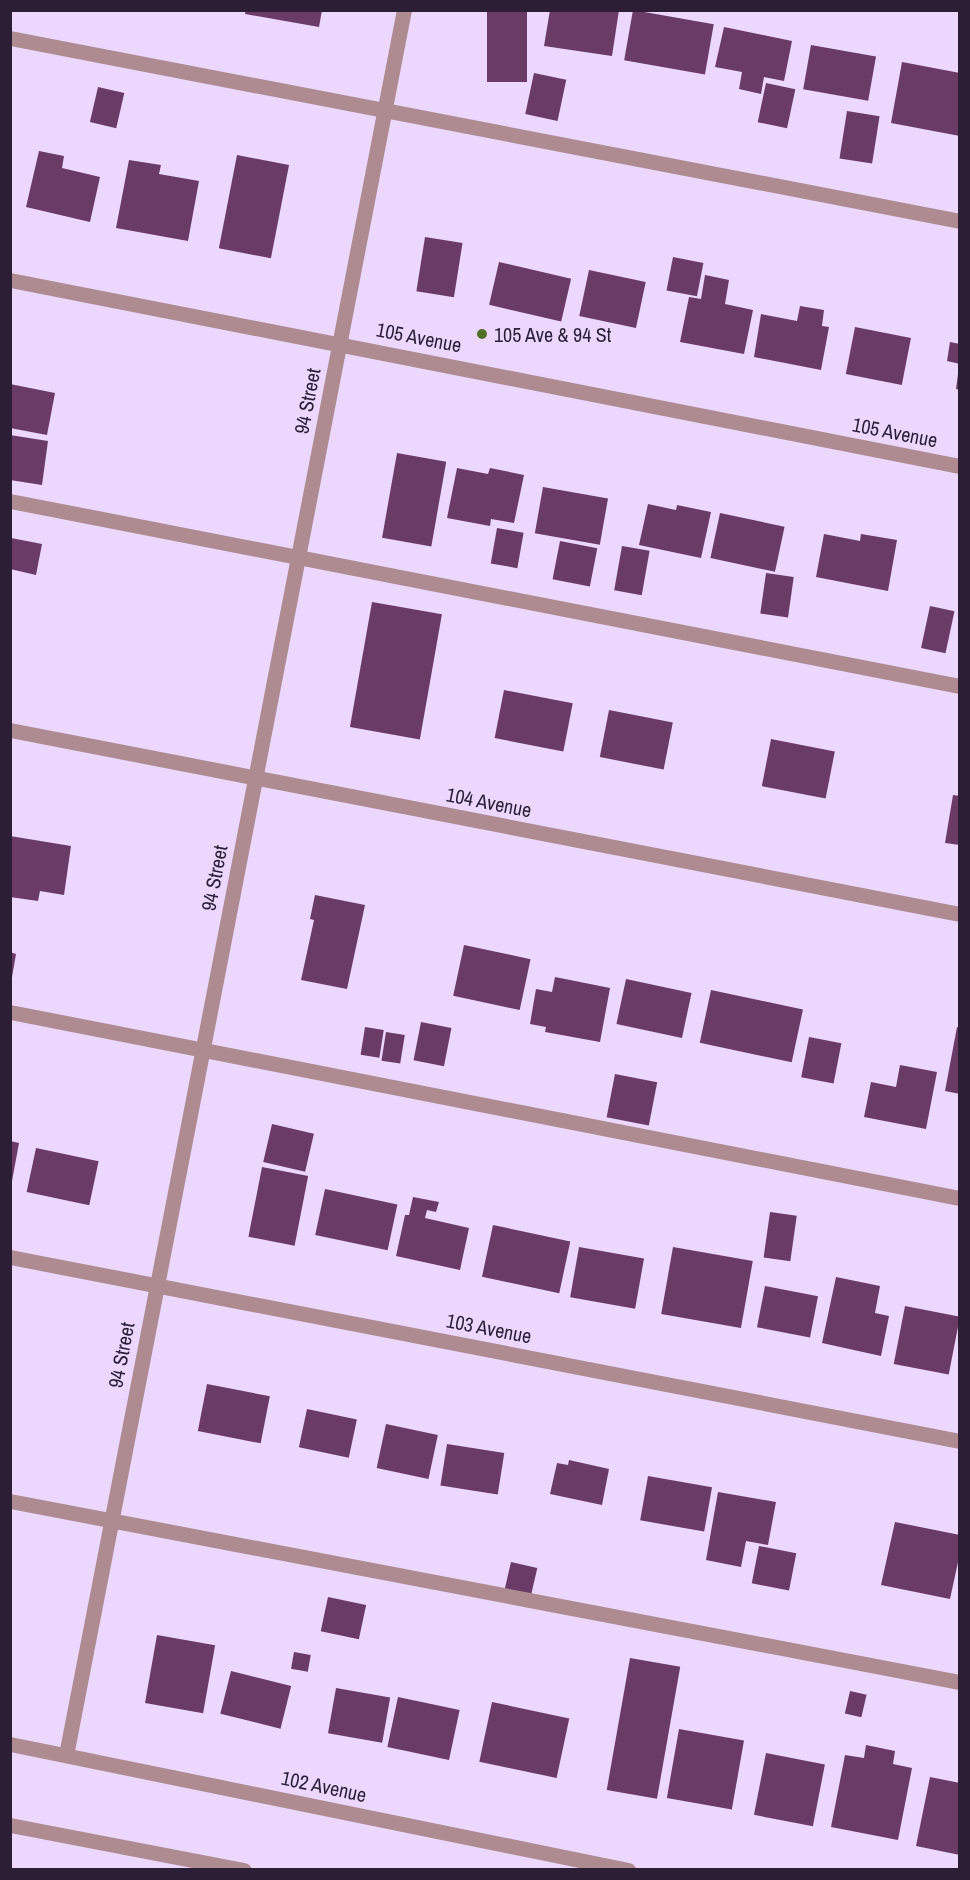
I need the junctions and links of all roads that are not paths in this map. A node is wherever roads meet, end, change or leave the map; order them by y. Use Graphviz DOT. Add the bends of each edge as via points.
graph roads {
  1 [pos="404,10"];
  2 [pos="10,38"];
  3 [pos="384,111"];
  4 [pos="960,221"];
  5 [pos="10,280"];
  6 [pos="340,343"];
  7 [pos="960,466"];
  8 [pos="10,501"];
  9 [pos="298,556"];
  10 [pos="960,686"];
  11 [pos="10,730"];
  12 [pos="255,778"];
  13 [pos="960,914"];
  14 [pos="10,1012"];
  15 [pos="202,1048"];
  16 [pos="960,1198"];
  17 [pos="10,1257"];
  18 [pos="156,1285"];
  19 [pos="960,1441"];
  20 [pos="10,1501"];
  21 [pos="110,1521"];
  22 [pos="960,1682"];
  23 [pos="10,1744"];
  24 [pos="66,1755"];
  25 [pos="10,1825"];
  26 [pos="572,1864"];
  27 [pos="244,1869"];
  28 [pos="628,1869"];
  1 -- 3 [label="street, 94 Street"];
  2 -- 3 [label="street"];
  3 -- 4 [label="street"];
  3 -- 6 [label="street, 94 Street"];
  5 -- 6 [label="street, 105 Avenue"];
  6 -- 7 [label="street, 105 Avenue"];
  6 -- 9 [label="street, 94 Street"];
  8 -- 9 [label="street"];
  9 -- 10 [label="street"];
  9 -- 12 [label="street, 94 Street"];
  11 -- 12 [label="street, 104 Avenue"];
  12 -- 13 [label="street, 104 Avenue"];
  12 -- 15 [label="street, 94 Street"];
  14 -- 15 [label="street"];
  15 -- 16 [label="street"];
  15 -- 18 [label="street, 94 Street"];
  17 -- 18 [label="street, 103 Avenue"];
  18 -- 19 [label="street, 103 Avenue"];
  18 -- 21 [label="street, 94 Street"];
  20 -- 21 [label="street"];
  21 -- 22 [label="street"];
  21 -- 24 [label="street, 94 Street"];
  23 -- 24 [label="street, 102 Avenue"];
  24 -- 26 [label="street, 102 Avenue"];
  25 -- 27 [label="street"];
  26 -- 28 [label="street, 102 Avenue"];
}
